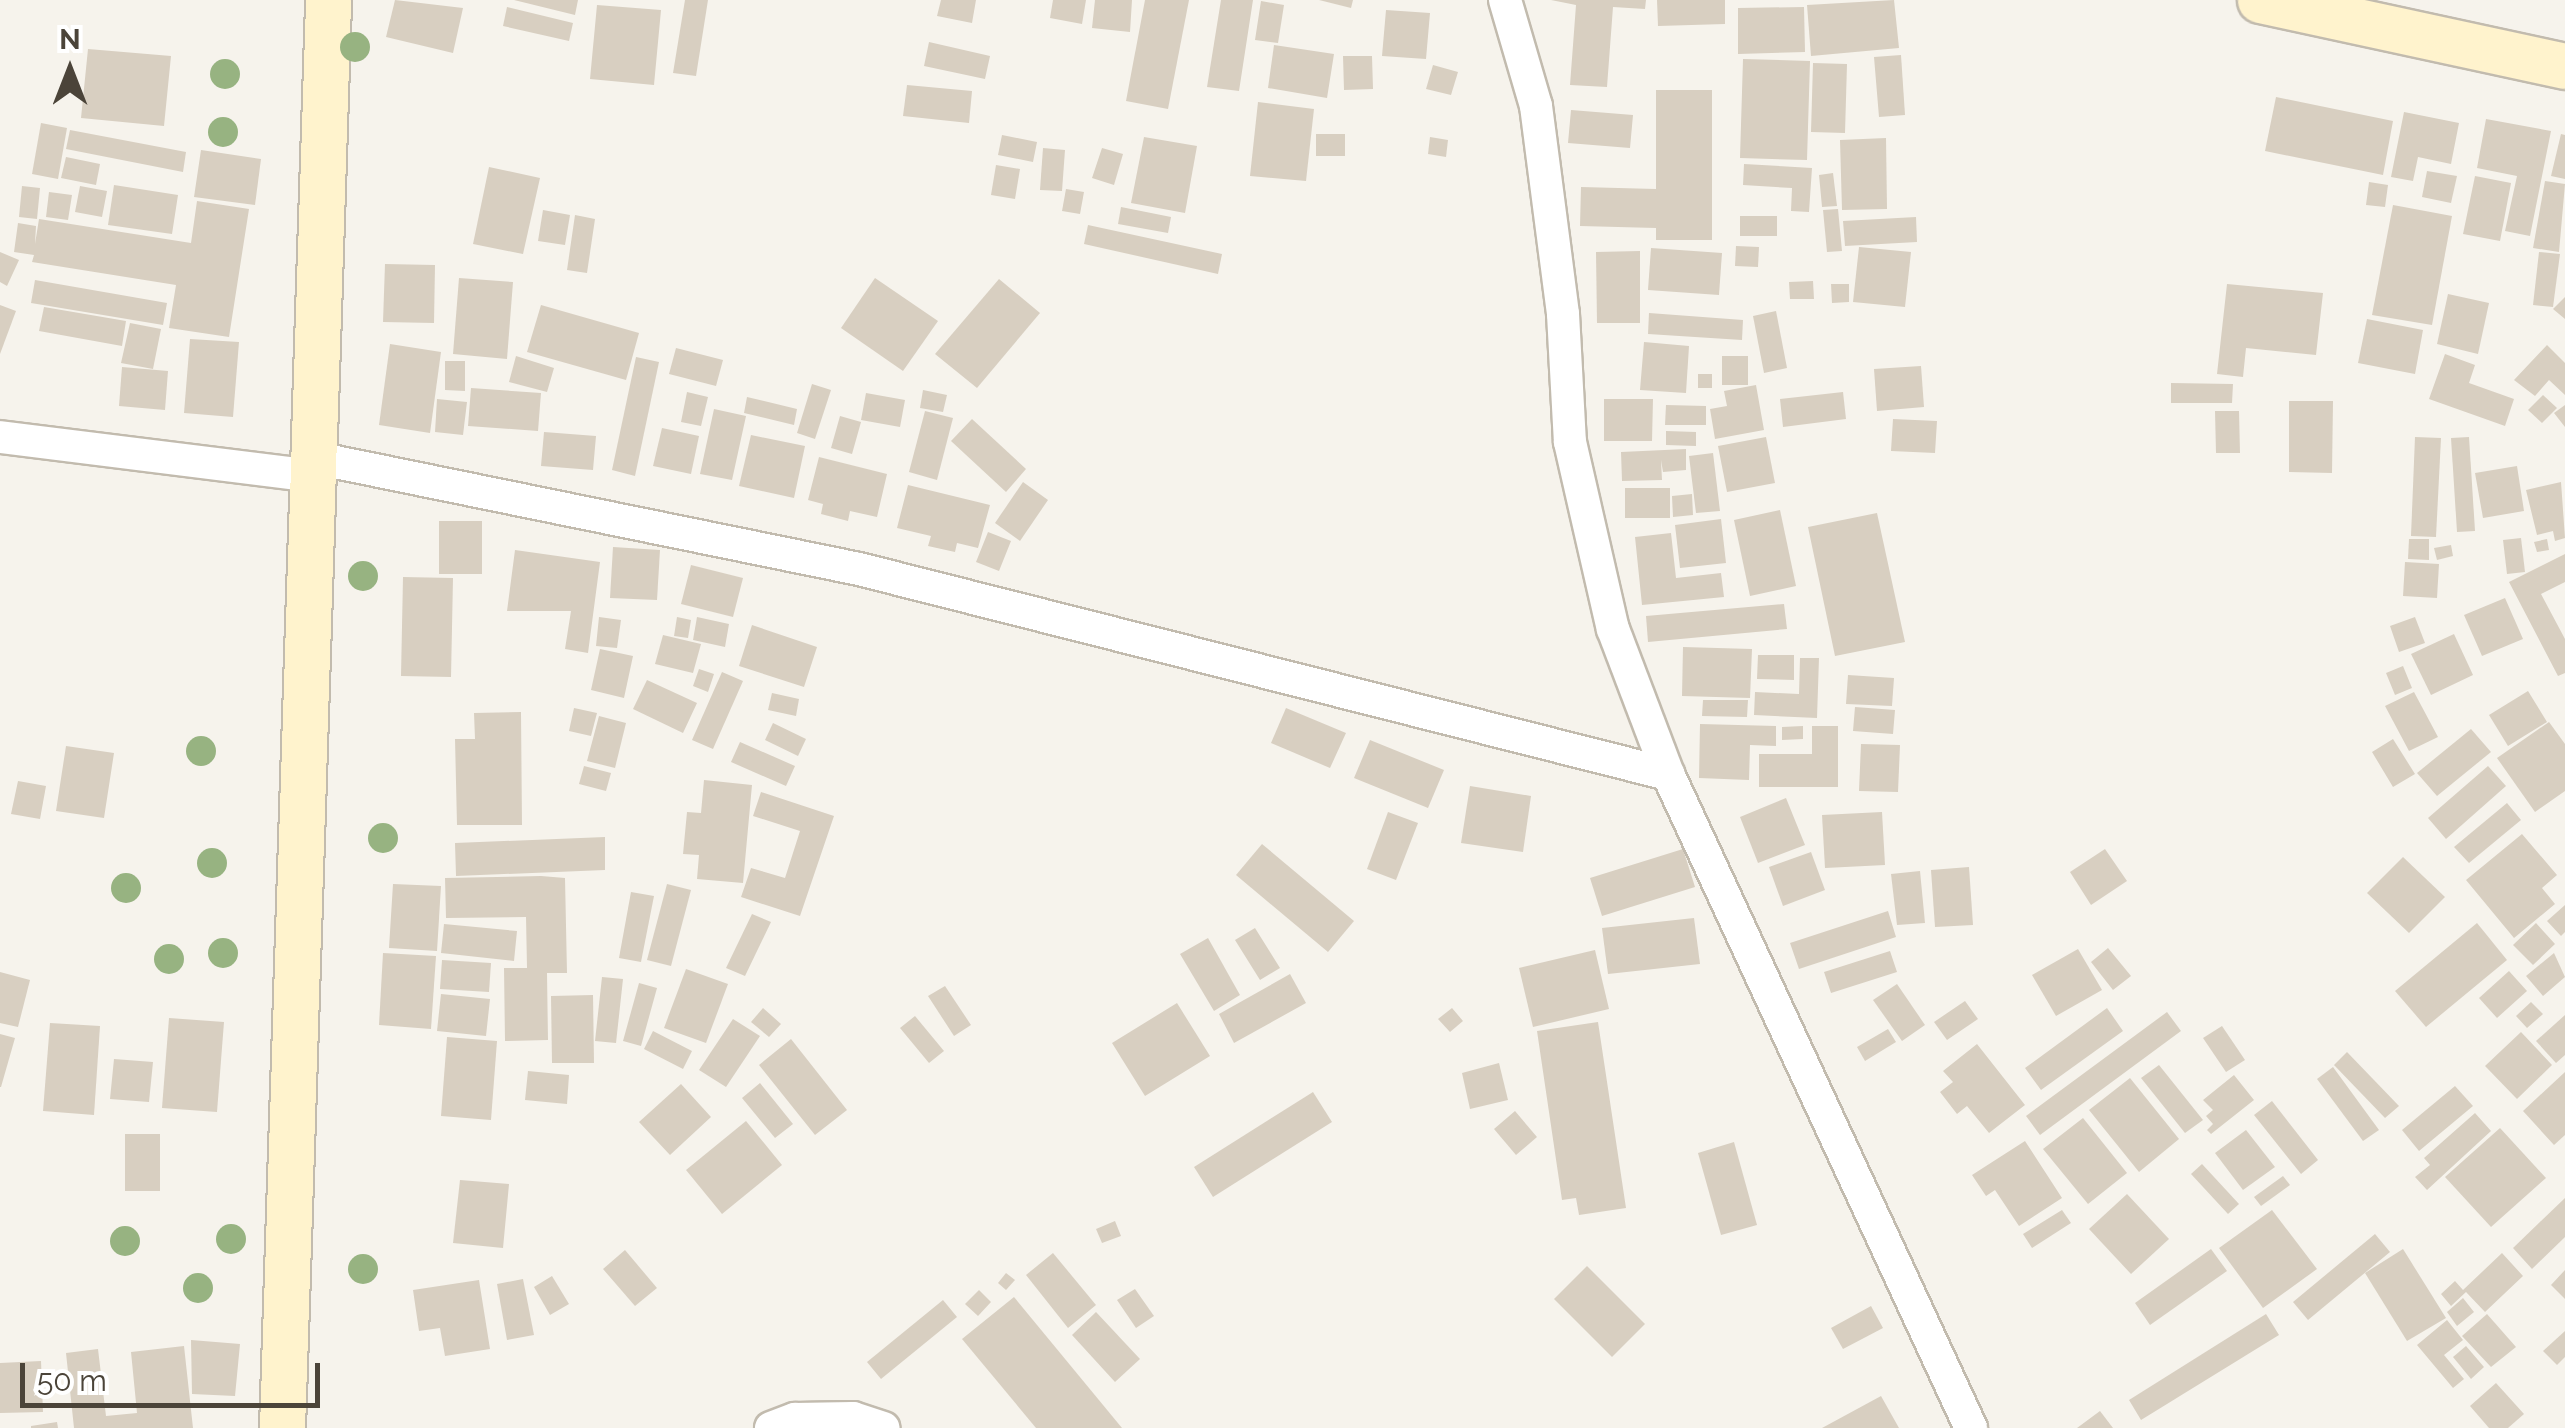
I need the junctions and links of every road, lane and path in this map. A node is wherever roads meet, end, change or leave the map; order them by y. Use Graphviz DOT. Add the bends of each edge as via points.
graph roads {
  1 [pos="328,0"];
  2 [pos="1505,0"];
  3 [pos="2260,0"];
  4 [pos="2565,66"];
  5 [pos="0,437"];
  6 [pos="311,467"];
  7 [pos="1668,774"];
  8 [pos="282,1428"];
  9 [pos="771,1428"];
  10 [pos="883,1428"];
  11 [pos="1971,1428"];
  1 -- 6 [label="street"];
  2 -- 7 [label="street" via="1536,106 1563,314 1570,442 1613,629"];
  3 -- 4 [label="street"];
  5 -- 6 [label="street"];
  6 -- 7 [label="street" via="860,569"];
  6 -- 8 [label="street"];
  7 -- 11 [label="street"];
  9 -- 10 [label="street" via="795,1419 854,1418"];
}
